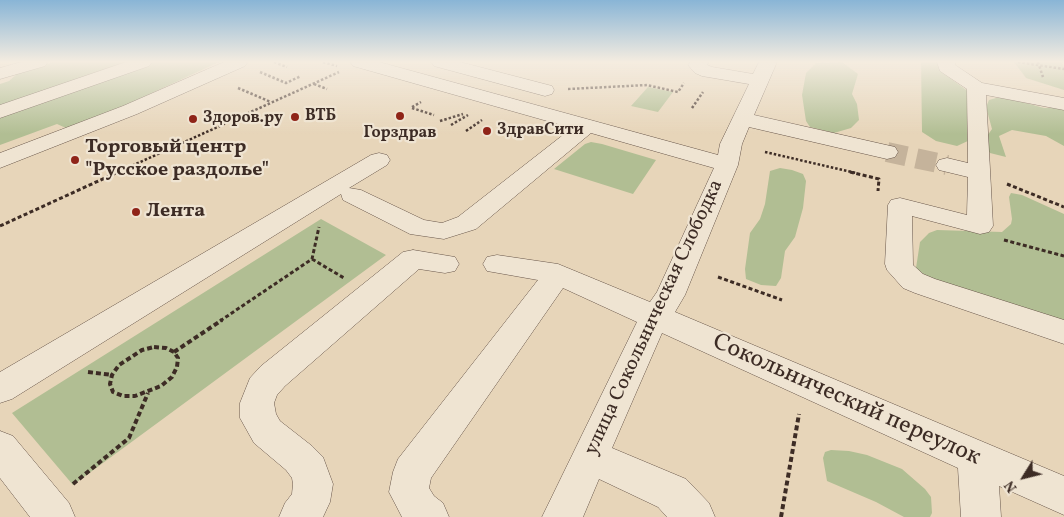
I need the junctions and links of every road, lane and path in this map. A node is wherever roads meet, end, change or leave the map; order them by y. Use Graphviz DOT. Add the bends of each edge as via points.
graph roads {
  1 [pos="74,86"];
  2 [pos="184,86"];
  3 [pos="233,86"];
  4 [pos="308,86"];
  5 [pos="319,86"];
  6 [pos="434,86"];
  7 [pos="530,86"];
  8 [pos="624,86"];
  9 [pos="652,86"];
  10 [pos="682,86"];
  11 [pos="758,86"];
  12 [pos="976,87"];
  13 [pos="327,89"];
  14 [pos="545,90"];
  15 [pos="272,103"];
  16 [pos="1064,104"];
  17 [pos="412,107"];
  18 [pos="0,112"];
  19 [pos="430,117"];
  20 [pos="743,119"];
  21 [pos="440,121"];
  22 [pos="451,125"];
  23 [pos="587,126"];
  24 [pos="765,152"];
  25 [pos="887,152"];
  26 [pos="379,160"];
  27 [pos="0,161"];
  28 [pos="947,165"];
  29 [pos="727,166"];
  30 [pos="980,172"];
  31 [pos="352,195"];
  32 [pos="900,205"];
  33 [pos="1064,207"];
  34 [pos="320,223"];
  35 [pos="0,226"];
  36 [pos="980,226"];
  37 [pos="1064,256"];
  38 [pos="312,259"];
  39 [pos="445,264"];
  40 [pos="497,264"];
  41 [pos="558,274"];
  42 [pos="718,277"];
  43 [pos="349,282"];
  44 [pos="782,300"];
  45 [pos="656,317"];
  46 [pos="1064,332"];
  47 [pos="174,352"];
  48 [pos="82,372"];
  49 [pos="112,375"];
  50 [pos="0,389"];
  51 [pos="148,393"];
  52 [pos="800,408"];
  53 [pos="0,448"];
  54 [pos="590,456"];
  55 [pos="977,458"];
  56 [pos="1064,496"];
  57 [pos="50,511"];
  58 [pos="299,517"];
  59 [pos="429,517"];
  60 [pos="562,517"];
  61 [pos="696,517"];
  62 [pos="781,517"];
  63 [pos="981,517"];
  1 -- 18 [label="street"];
  2 -- 27 [label="street"];
  3 -- 15 [label="path"];
  4 -- 15 [label="path"];
  5 -- 13 [label="path"];
  6 -- 23 [label="street"];
  7 -- 14 [label="street"];
  8 -- 14 [label="path"];
  9 -- 10 [label="path" via="678,92"];
  11 -- 20 [label="street, улица Сокольническая Слободка"];
  12 -- 16 [label="street"];
  12 -- 30 [label="street"];
  15 -- 35 [label="path"];
  17 -- 19 [label="path" via="434,115"];
  20 -- 25 [label="street"];
  20 -- 29 [label="street, улица Сокольническая Слободка" via="731,144"];
  21 -- 22 [label="path" via="473,112"];
  23 -- 29 [label="street"];
  23 -- 31 [label="street" via="467,223 444,231 419,228"];
  24 -- 32 [label="path" via="879,179 878,191"];
  26 -- 50 [label="street"];
  28 -- 30 [label="street"];
  29 -- 45 [label="street, улица Сокольническая Слободка" via="670,295"];
  30 -- 33 [label="path"];
  30 -- 36 [label="street"];
  32 -- 36 [label="street"];
  32 -- 46 [label="street" via="899,264 905,276 925,286"];
  34 -- 38 [label="path"];
  36 -- 37 [label="path" via="980,233"];
  38 -- 43 [label="path"];
  38 -- 47 [label="path"];
  39 -- 58 [label="street" via="413,259 262,388 257,403 258,418 267,432 309,470 313,484 310,502"];
  40 -- 41 [label="street, Сокольнический переулок"];
  41 -- 45 [label="street, Сокольнический переулок"];
  41 -- 59 [label="street" via="412,472 409,492 420,510"];
  42 -- 44 [label="path"];
  45 -- 54 [label="street, улица Сокольническая Слободка"];
  45 -- 55 [label="street, Сокольнический переулок"];
  47 -- 49 [label="path" via="154,347 142,350 119,365"];
  47 -- 51 [label="path" via="178,358 172,377"];
  48 -- 49 [label="path"];
  49 -- 51 [label="path" via="110,384 114,392 123,396"];
  51 -- 57 [label="path" via="129,438"];
  52 -- 62 [label="path"];
  53 -- 57 [label="street"];
  54 -- 60 [label="street, улица Сокольническая Слободка"];
  54 -- 61 [label="street" via="672,493"];
  55 -- 56 [label="street, Сокольнический переулок"];
  55 -- 63 [label="street"];
}
